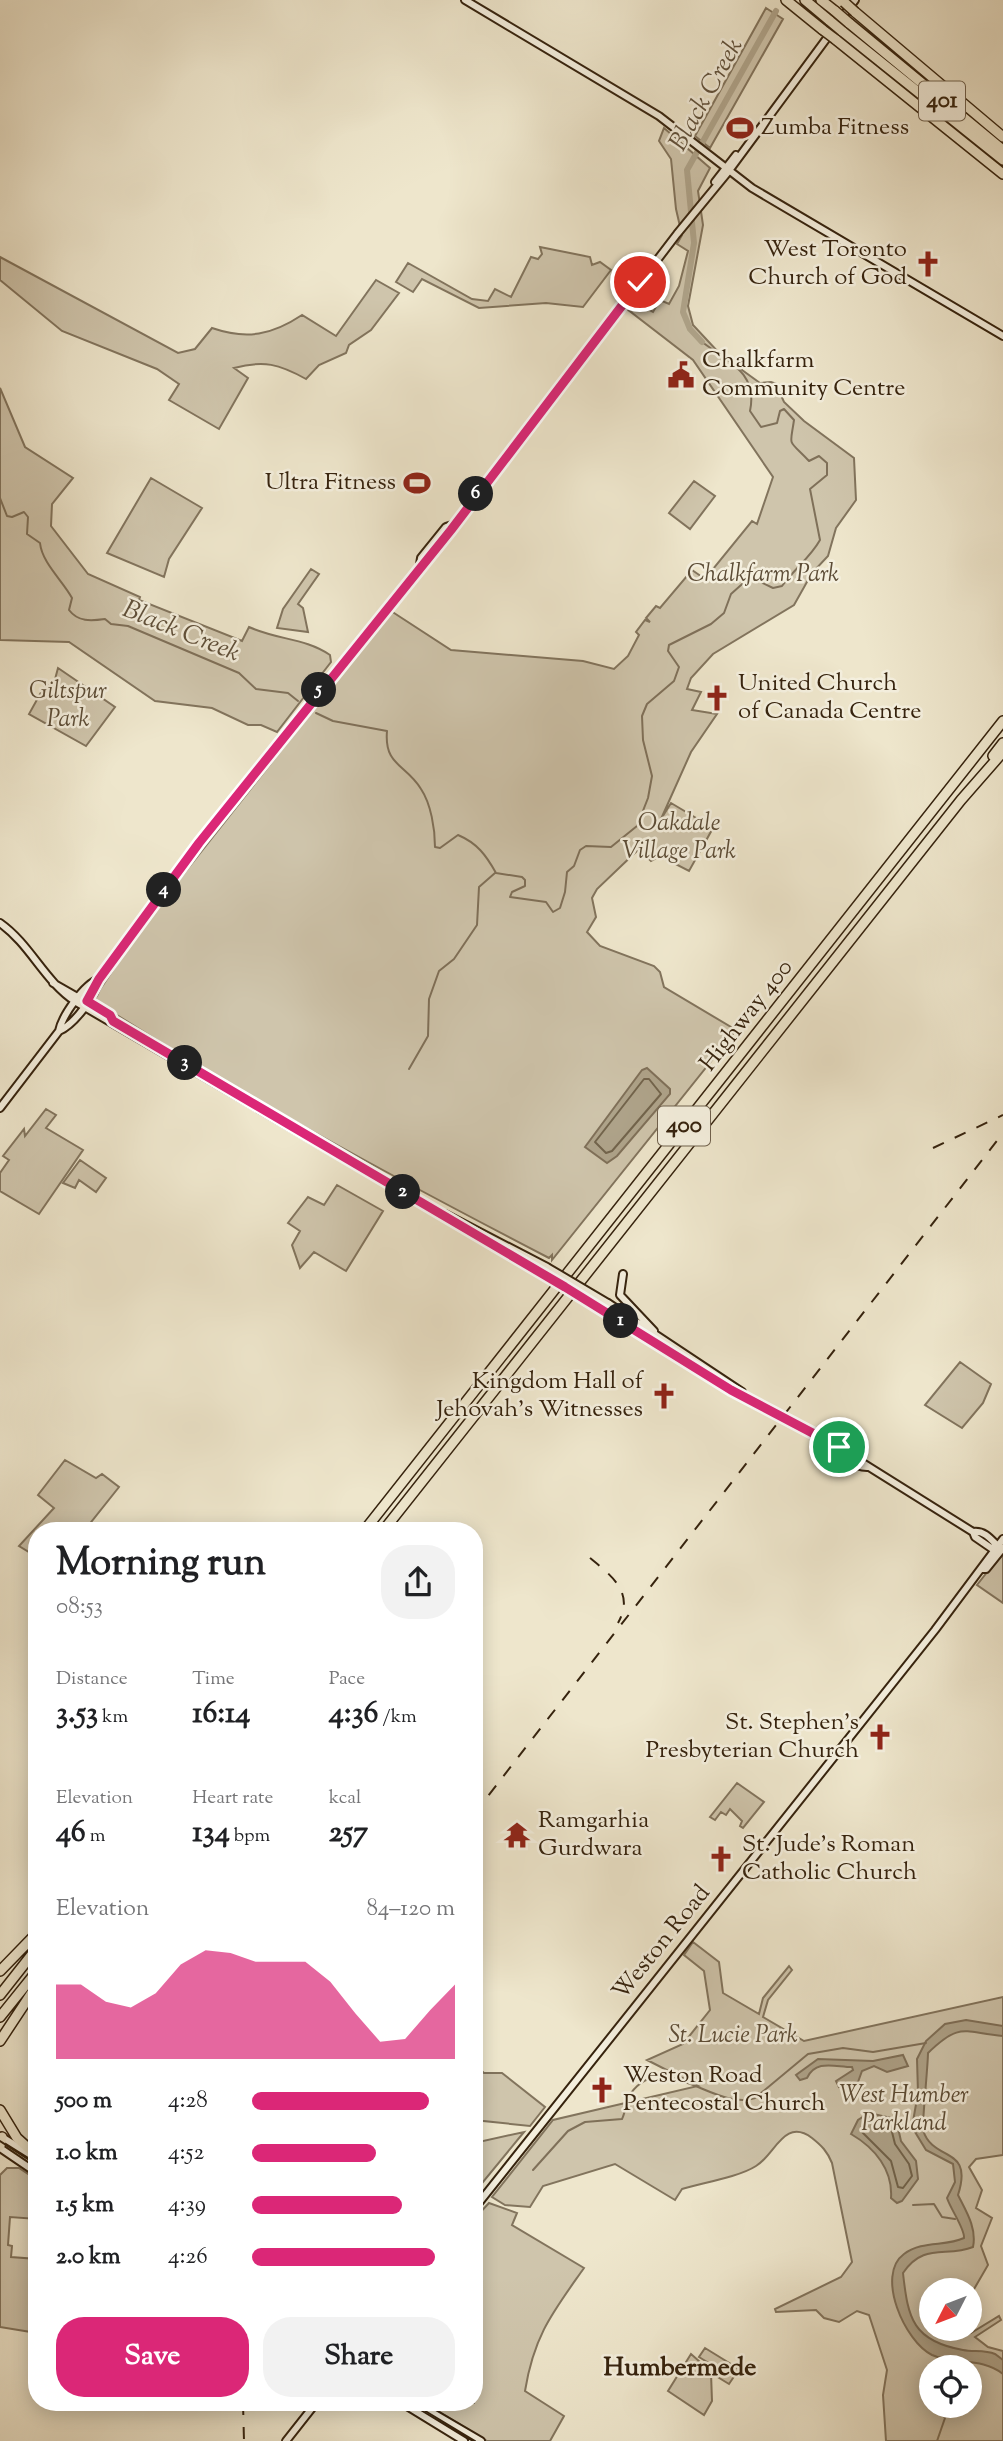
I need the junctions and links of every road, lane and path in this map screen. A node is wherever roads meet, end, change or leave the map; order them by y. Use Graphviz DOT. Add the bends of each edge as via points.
graph roads {
  1 [pos="466,0"];
  2 [pos="786,0"];
  3 [pos="805,0"];
  4 [pos="821,0"];
  5 [pos="855,0"];
  6 [pos="843,1"];
  7 [pos="845,27"];
  8 [pos="939,83"];
  9 [pos="1003,130"];
  10 [pos="1003,137"];
  11 [pos="968,146"];
  12 [pos="1003,150"];
  13 [pos="1003,160"];
  14 [pos="727,169"];
  15 [pos="1003,174"];
  16 [pos="1003,182"];
  17 [pos="1003,336"];
  18 [pos="1003,721"];
  19 [pos="1003,743"];
  20 [pos="1003,752"];
  21 [pos="961,800"];
  22 [pos="0,923"];
  23 [pos="82,1002"];
  24 [pos="0,1108"];
  25 [pos="418,1201"];
  26 [pos="623,1274"];
  27 [pos="658,1335"];
  28 [pos="748,1398"];
  29 [pos="371,1522"];
  30 [pos="390,1522"];
  31 [pos="1003,1539"];
  32 [pos="1001,1548"];
  33 [pos="28,1942"];
  34 [pos="28,1959"];
  35 [pos="0,1971"];
  36 [pos="28,1982"];
  37 [pos="0,1995"];
  38 [pos="28,1999"];
  39 [pos="0,2017"];
  40 [pos="0,2041"];
  41 [pos="0,2110"];
  42 [pos="1,2142"];
  43 [pos="28,2149"];
  44 [pos="28,2154"];
  45 [pos="28,2164"];
  46 [pos="483,2198"];
  47 [pos="311,2411"];
  48 [pos="415,2411"];
  49 [pos="430,2411"];
  50 [pos="286,2441"];
  51 [pos="464,2441"];
  52 [pos="481,2441"];
  1 -- 14 [label="main road" via="650,110"];
  2 -- 11 [label="highway, 401, bridge"];
  3 -- 7 [label="highway, 401, bridge"];
  4 -- 7 [label="highway, 401, bridge"];
  5 -- 14 [label="main road"];
  6 -- 8 [label="highway, 401, bridge"];
  7 -- 12 [label="highway, 401"];
  7 -- 13 [label="highway, 401"];
  8 -- 9 [label="highway"];
  8 -- 10 [label="highway, 401"];
  11 -- 15 [label="highway, 401"];
  11 -- 16 [label="highway"];
  14 -- 17 [label="main road"];
  14 -- 23 [label="main road" via="199,843 99,979 92,981"];
  18 -- 29 [label="highway, Highway 400 / 400"];
  19 -- 21 [label="highway"];
  20 -- 21 [label="highway, Highway 400 / 400"];
  21 -- 30 [label="highway, Highway 400 / 400"];
  22 -- 23 [label="main road" via="27,947 51,982"];
  23 -- 24 [label="main road" via="60,1024"];
  23 -- 25 [label="main road"];
  25 -- 27 [label="main road, bridge" via="547,1267"];
  25 -- 28 [label="main road, bridge"];
  26 -- 27 [label="main road" via="621,1297"];
  27 -- 28 [label="main road"];
  28 -- 32 [label="main road"];
  31 -- 32 [label="main road, Weston Road"];
  32 -- 46 [label="main road, Weston Road"];
  33 -- 35 [label="highway"];
  34 -- 37 [label="highway"];
  36 -- 39 [label="highway"];
  38 -- 40 [label="highway"];
  41 -- 43 [label="highway"];
  42 -- 44 [label="main road"];
  42 -- 45 [label="main road"];
  47 -- 50 [label="main road"];
  48 -- 51 [label="main road"];
  49 -- 52 [label="main road"];
}
